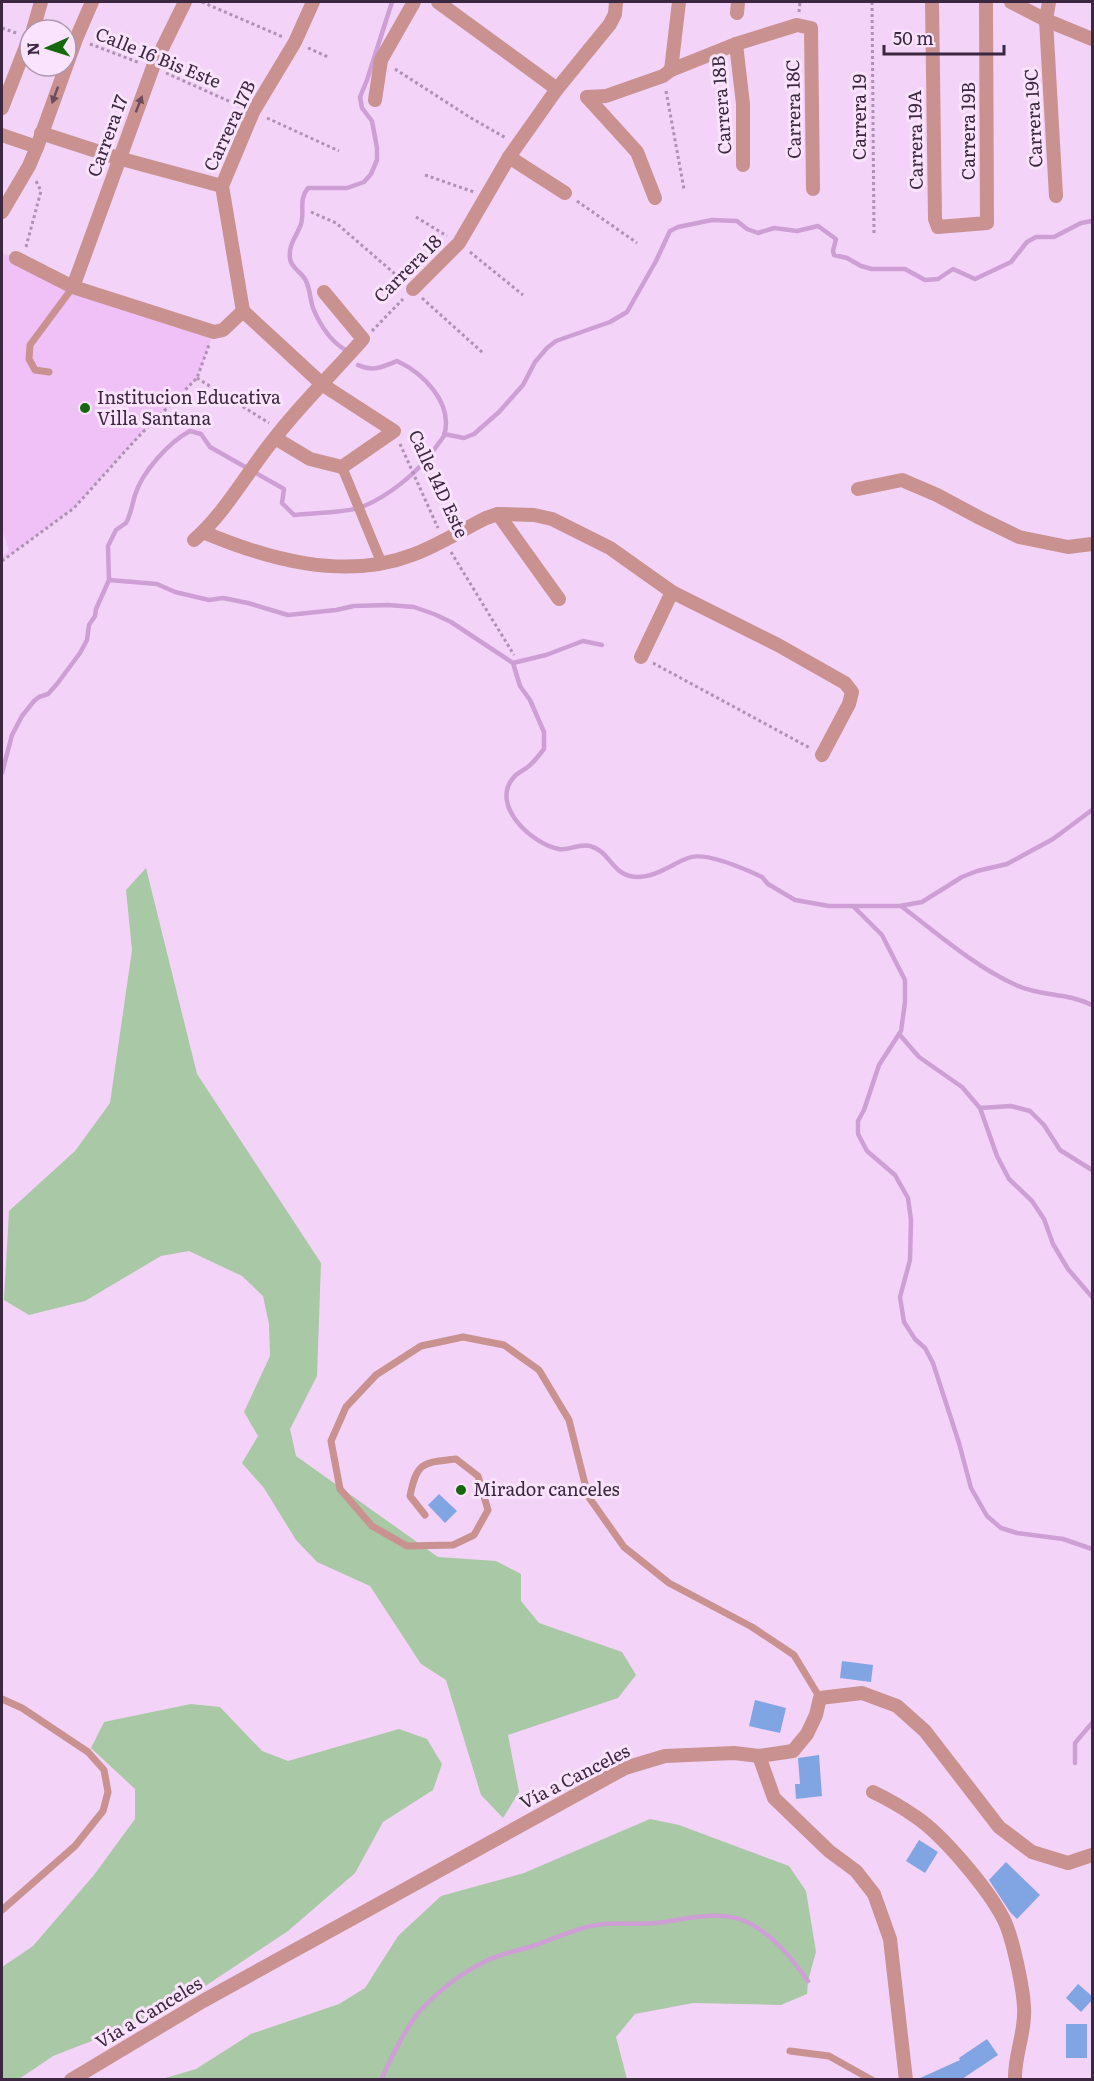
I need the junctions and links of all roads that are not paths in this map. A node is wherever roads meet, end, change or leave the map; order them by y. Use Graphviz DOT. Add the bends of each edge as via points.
graph roads {
  1 [pos="42,2"];
  2 [pos="92,2"];
  3 [pos="185,2"];
  4 [pos="313,2"];
  5 [pos="414,2"];
  6 [pos="438,2"];
  7 [pos="616,2"];
  8 [pos="679,2"];
  9 [pos="932,2"];
  10 [pos="986,2"];
  11 [pos="1011,2"];
  12 [pos="1049,2"];
  13 [pos="37,18"];
  14 [pos="1046,20"];
  15 [pos="1092,39"];
  16 [pos="736,44"];
  17 [pos="18,67"];
  18 [pos="667,73"];
  19 [pos="558,89"];
  20 [pos="375,100"];
  21 [pos="2,108"];
  22 [pos="2,135"];
  23 [pos="39,140"];
  24 [pos="509,157"];
  25 [pos="118,158"];
  26 [pos="743,165"];
  27 [pos="222,186"];
  28 [pos="813,189"];
  29 [pos="565,193"];
  30 [pos="1056,196"];
  31 [pos="655,198"];
  32 [pos="2,212"];
  33 [pos="987,224"];
  34 [pos="19,259"];
  35 [pos="73,287"];
  36 [pos="413,289"];
  37 [pos="324,292"];
  38 [pos="243,311"];
  39 [pos="49,372"];
  40 [pos="322,386"];
  41 [pos="278,434"];
  42 [pos="342,467"];
  43 [pos="858,489"];
  44 [pos="498,514"];
  45 [pos="1092,544"];
  46 [pos="382,564"];
  47 [pos="672,592"];
  48 [pos="559,599"];
  49 [pos="641,657"];
  50 [pos="822,755"];
  51 [pos="425,1515"];
  52 [pos="820,1698"];
  53 [pos="2,1699"];
  54 [pos="759,1756"];
  55 [pos="873,1792"];
  56 [pos="1092,1855"];
  57 [pos="2,1910"];
  58 [pos="790,2051"];
  59 [pos="71,2079"];
  60 [pos="872,2079"];
  61 [pos="906,2079"];
  62 [pos="1015,2079"];
  1 -- 13 [label="street"];
  2 -- 23 [label="street, one-way"];
  25 -- 3 [label="street, Carrera 17, one-way" via="153,67"];
  4 -- 27 [label="street, Carrera 17B" via="295,42 253,112"];
  5 -- 20 [label="street" via="381,60"];
  6 -- 19 [label="street"];
  7 -- 19 [label="street, Carrera 18" via="610,24"];
  8 -- 18 [label="street"];
  9 -- 33 [label="street, Carrera 19A" via="936,224"];
  10 -- 33 [label="street, Carrera 19B"];
  11 -- 14 [label="street"];
  12 -- 14 [label="street, Carrera 19C"];
  14 -- 15 [label="street"];
  14 -- 30 [label="street, Carrera 19C"];
  16 -- 18 [label="street"];
  16 -- 26 [label="street, Carrera 18B" via="743,104"];
  16 -- 28 [label="street, Carrera 18C" via="797,25 811,28"];
  17 -- 21 [label="street"];
  18 -- 31 [label="street" via="606,96 587,97 637,152"];
  19 -- 24 [label="street, Carrera 18"];
  22 -- 23 [label="street"];
  23 -- 25 [label="street"];
  23 -- 32 [label="street"];
  24 -- 29 [label="street"];
  24 -- 36 [label="street, Carrera 18" via="459,243"];
  25 -- 27 [label="street"];
  25 -- 35 [label="street, Carrera 17"];
  27 -- 38 [label="street, Carrera 17B"];
  34 -- 35 [label="street"];
  35 -- 38 [label="street" via="214,332 224,330"];
  35 -- 39 [label="lane" via="30,345 29,359 35,370"];
  37 -- 40 [label="street" via="363,339"];
  38 -- 40 [label="street, Calle 14D Este"];
  40 -- 41 [label="street"];
  40 -- 42 [label="street, Calle 14D Este" via="394,431"];
  41 -- 42 [label="street" via="310,459"];
  41 -- 46 [label="street" via="199,536 330,567"];
  42 -- 46 [label="street"];
  43 -- 45 [label="street" via="902,480 1019,537 1068,547"];
  44 -- 46 [label="street" via="413,555"];
  44 -- 47 [label="street" via="552,519 610,548"];
  44 -- 48 [label="street"];
  47 -- 49 [label="street"];
  47 -- 50 [label="street" via="845,683 852,692 849,704"];
  51 -- 52 [label="lane" via="410,1496 414,1475 426,1463 456,1459 478,1476 488,1510 474,1535 453,1545 407,1546 372,1526 340,1489 331,1441 346,1407 376,1374 421,1346 463,1337 504,1345 539,1370 569,1420 588,1496 624,1547 669,1583 752,1627 794,1655"];
  52 -- 54 [label="street, Vía a Canceles" via="807,1734 793,1750"];
  52 -- 56 [label="street" via="861,1693 897,1706 925,1731 999,1827 1032,1852 1068,1863"];
  53 -- 57 [label="lane" via="88,1752 104,1770 108,1792 103,1811 75,1846"];
  54 -- 59 [label="street, Vía a Canceles" via="665,1756 625,1768 203,2001"];
  54 -- 61 [label="street" via="774,1798 829,1851 856,1871 874,1894 890,1940"];
  55 -- 62 [label="street" via="918,1818 958,1856 1004,1918 1024,2008"];
  58 -- 60 [label="lane" via="829,2056"];
}
